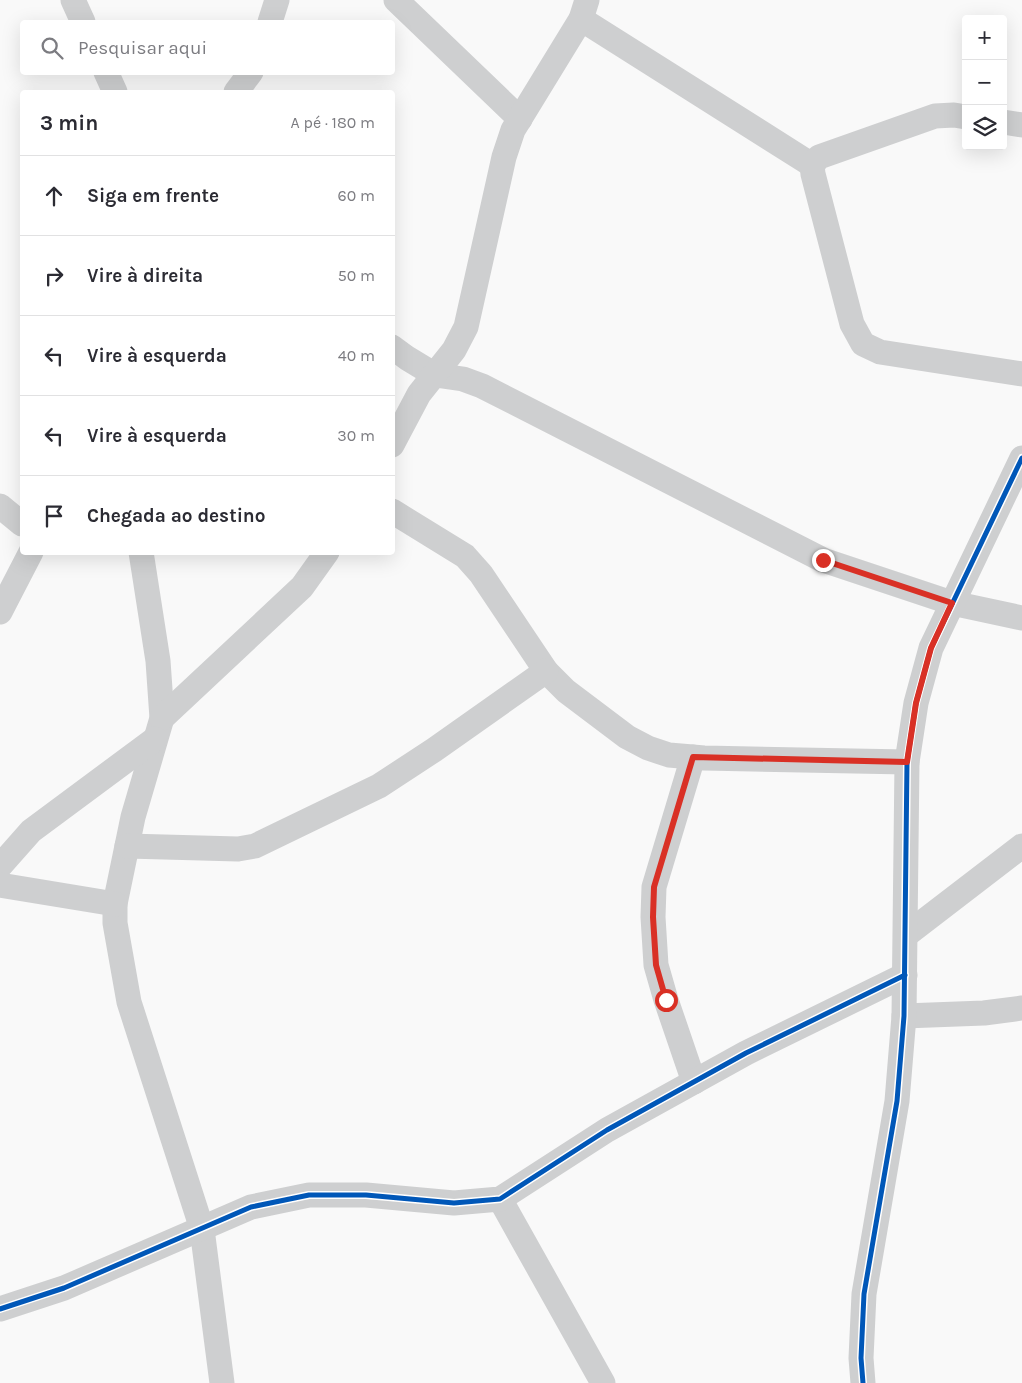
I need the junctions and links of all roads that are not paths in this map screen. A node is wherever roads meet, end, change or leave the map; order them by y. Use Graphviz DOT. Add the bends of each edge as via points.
graph roads {
  1 [pos="73,0"];
  2 [pos="278,0"];
  3 [pos="396,0"];
  4 [pos="584,10"];
  5 [pos="83,20"];
  6 [pos="271,20"];
  7 [pos="107,75"];
  8 [pos="249,75"];
  9 [pos="114,90"];
  10 [pos="238,90"];
  11 [pos="962,116"];
  12 [pos="520,119"];
  13 [pos="1007,123"];
  14 [pos="1022,125"];
  15 [pos="812,165"];
  16 [pos="395,349"];
  17 [pos="1022,374"];
  18 [pos="435,375"];
  19 [pos="395,438"];
  20 [pos="1022,458"];
  21 [pos="0,506"];
  22 [pos="395,513"];
  23 [pos="20,522"];
  24 [pos="29,555"];
  25 [pos="141,555"];
  26 [pos="325,555"];
  27 [pos="952,603"];
  28 [pos="0,612"];
  29 [pos="1022,618"];
  30 [pos="546,671"];
  31 [pos="158,729"];
  32 [pos="693,757"];
  33 [pos="907,762"];
  34 [pos="126,846"];
  35 [pos="1022,846"];
  36 [pos="0,866"];
  37 [pos="0,885"];
  38 [pos="115,904"];
  39 [pos="906,935"];
  40 [pos="905,975"];
  41 [pos="1022,1008"];
  42 [pos="904,1016"];
  43 [pos="694,1082"];
  44 [pos="500,1199"];
  45 [pos="202,1229"];
  46 [pos="0,1309"];
  47 [pos="222,1383"];
  48 [pos="603,1383"];
  49 [pos="863,1383"];
  1 -- 5 [label="street"];
  2 -- 6 [label="street"];
  3 -- 12 [label="street"];
  4 -- 12 [label="street"];
  4 -- 15 [label="street"];
  7 -- 9 [label="street"];
  8 -- 10 [label="street"];
  11 -- 15 [label="street" via="935,116 819,157"];
  12 -- 18 [label="street" via="504,157 466,327"];
  13 -- 14 [label="street"];
  15 -- 17 [label="street" via="852,324 863,344 880,352"];
  16 -- 18 [label="street"];
  18 -- 19 [label="street" via="419,394"];
  18 -- 27 [label="street" via="482,386 823,560"];
  20 -- 27 [label="street"];
  21 -- 23 [label="street"];
  22 -- 30 [label="street" via="465,556 481,574"];
  24 -- 28 [label="street"];
  25 -- 31 [label="street" via="158,661"];
  26 -- 31 [label="street" via="302,586"];
  27 -- 29 [label="street"];
  27 -- 33 [label="street" via="931,648 916,703"];
  30 -- 32 [label="street" via="566,691 627,737 669,755"];
  30 -- 34 [label="street" via="379,786 255,846 238,850"];
  31 -- 34 [label="street"];
  31 -- 36 [label="street" via="31,831"];
  32 -- 33 [label="street"];
  32 -- 43 [label="street" via="654,887 653,917 656,965"];
  33 -- 39 [label="street"];
  34 -- 38 [label="street"];
  35 -- 39 [label="street"];
  37 -- 38 [label="street"];
  38 -- 45 [label="street" via="119,950 129,1002"];
  39 -- 40 [label="street"];
  40 -- 42 [label="street"];
  40 -- 43 [label="street"];
  41 -- 42 [label="street"];
  42 -- 49 [label="street" via="897,1101 864,1294"];
  43 -- 44 [label="street" via="607,1130"];
  44 -- 45 [label="street" via="454,1203 366,1194 310,1195 251,1207"];
  44 -- 48 [label="street"];
  45 -- 46 [label="street" via="64,1288"];
  45 -- 47 [label="street"];
}
